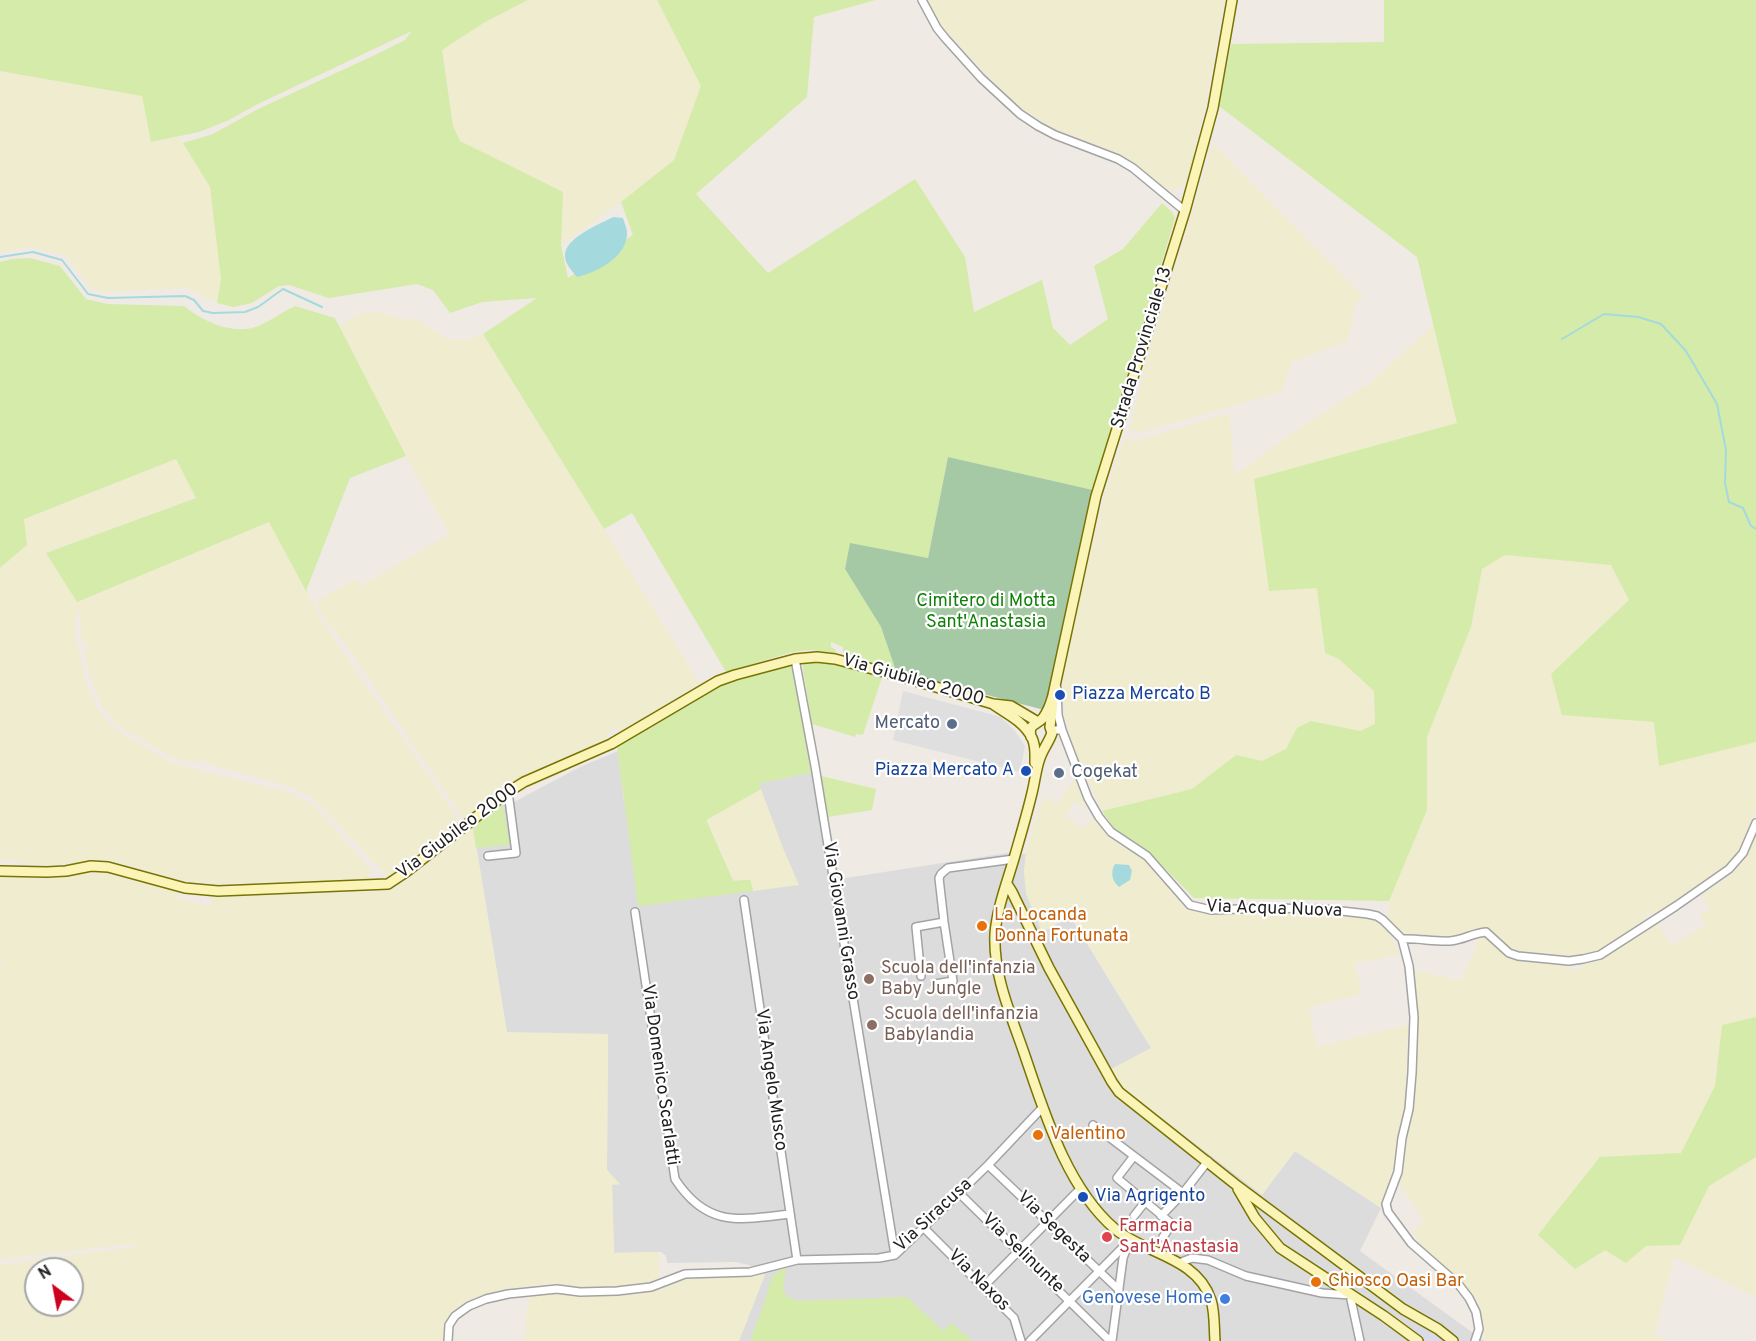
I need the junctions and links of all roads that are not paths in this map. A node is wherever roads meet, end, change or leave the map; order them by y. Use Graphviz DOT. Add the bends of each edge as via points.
graph roads {
  1 [pos="922,0"];
  2 [pos="1232,0"];
  3 [pos="1185,211"];
  4 [pos="795,659"];
  5 [pos="1057,678"];
  6 [pos="1053,695"];
  7 [pos="993,704"];
  8 [pos="1039,722"];
  9 [pos="1054,729"];
  10 [pos="1032,738"];
  11 [pos="1046,741"];
  12 [pos="1035,775"];
  13 [pos="508,792"];
  14 [pos="1756,823"];
  15 [pos="488,855"];
  16 [pos="1014,859"];
  17 [pos="0,871"];
  18 [pos="1006,884"];
  19 [pos="744,900"];
  20 [pos="635,912"];
  21 [pos="944,922"];
  22 [pos="1402,939"];
  23 [pos="921,976"];
  24 [pos="935,984"];
  25 [pos="1043,1107"];
  26 [pos="1093,1125"];
  27 [pos="1134,1156"];
  28 [pos="1208,1161"];
  29 [pos="988,1164"];
  30 [pos="1235,1184"];
  31 [pos="1081,1188"];
  32 [pos="959,1193"];
  33 [pos="1183,1193"];
  34 [pos="1145,1202"];
  35 [pos="1262,1204"];
  36 [pos="790,1215"];
  37 [pos="1134,1216"];
  38 [pos="1161,1216"];
  39 [pos="1255,1218"];
  40 [pos="1047,1222"];
  41 [pos="924,1228"];
  42 [pos="1163,1237"];
  43 [pos="1130,1239"];
  44 [pos="1018,1251"];
  45 [pos="896,1255"];
  46 [pos="796,1260"];
  47 [pos="1179,1263"];
  48 [pos="1098,1270"];
  49 [pos="983,1287"];
  50 [pos="1119,1290"];
  51 [pos="1350,1295"];
  52 [pos="1069,1301"];
  53 [pos="1426,1323"];
  54 [pos="1416,1339"];
  55 [pos="448,1341"];
  56 [pos="1021,1341"];
  57 [pos="1030,1341"];
  58 [pos="1111,1341"];
  59 [pos="1215,1341"];
  60 [pos="1360,1341"];
  61 [pos="1453,1341"];
  62 [pos="1475,1341"];
  1 -- 3 [label="street" via="945,38 1020,114 1055,135 1118,159"];
  2 -- 3 [label="street, Strada Provinciale 13" via="1213,108"];
  3 -- 5 [label="street, Strada Provinciale 13" via="1096,496"];
  4 -- 7 [label="street, Via Giubileo 2000" via="835,659"];
  4 -- 13 [label="street, Via Giubileo 2000" via="718,681 611,744"];
  4 -- 45 [label="street, Via Giovanni Grasso"];
  5 -- 6 [label="street, Strada Provinciale 13"];
  5 -- 9 [label="street, Via Acqua Nuova" via="1058,715"];
  6 -- 8 [label="street"];
  6 -- 9 [label="street"];
  7 -- 8 [label="street, Via Giubileo 2000" via="1011,706"];
  7 -- 10 [label="street" via="1013,717"];
  8 -- 9 [label="street"];
  8 -- 10 [label="street" via="1030,730"];
  9 -- 11 [label="street"];
  9 -- 22 [label="street, Via Acqua Nuova" via="1099,817 1112,832 1147,856 1190,904 1211,910 1313,909 1368,914 1383,920"];
  10 -- 11 [label="street" via="1040,743"];
  10 -- 12 [label="street"];
  11 -- 12 [label="street"];
  12 -- 16 [label="street"];
  13 -- 15 [label="street" via="516,853"];
  13 -- 17 [label="street, Via Giubileo 2000" via="388,884 218,891 185,888 108,867"];
  14 -- 22 [label="street" via="1743,853 1729,869 1600,955 1569,961 1518,956 1486,932 1448,941"];
  16 -- 18 [label="street"];
  16 -- 21 [label="street" via="948,868 941,874"];
  18 -- 25 [label="street" via="995,933 996,964"];
  18 -- 28 [label="street" via="1119,1092"];
  19 -- 36 [label="street, Via Angelo Musco"];
  20 -- 36 [label="street, Via Domenico Scarlatti" via="675,1179 689,1198 718,1216 744,1220"];
  21 -- 23 [label="street" via="916,927"];
  21 -- 24 [label="street" via="953,981"];
  22 -- 62 [label="street" via="1414,1017 1412,1073 1398,1172 1386,1204 1411,1243 1460,1285 1469,1298 1479,1329"];
  25 -- 29 [label="street, Via Siracusa"];
  25 -- 31 [label="street"];
  26 -- 27 [label="street"];
  27 -- 33 [label="street"];
  27 -- 34 [label="street" via="1117,1178"];
  28 -- 30 [label="street"];
  28 -- 33 [label="street"];
  29 -- 32 [label="street, Via Siracusa"];
  29 -- 40 [label="street, Via Segesta"];
  30 -- 35 [label="street"];
  30 -- 39 [label="street"];
  31 -- 40 [label="street"];
  31 -- 43 [label="street" via="1114,1228"];
  32 -- 41 [label="street, Via Siracusa"];
  32 -- 44 [label="street, Via Selinunte"];
  33 -- 38 [label="street"];
  34 -- 37 [label="street"];
  34 -- 38 [label="street"];
  35 -- 39 [label="street"];
  35 -- 53 [label="street"];
  36 -- 46 [label="street, Via Angelo Musco"];
  38 -- 42 [label="street" via="1172,1224"];
  39 -- 51 [label="street" via="1280,1248"];
  40 -- 44 [label="street"];
  40 -- 48 [label="street, Via Segesta"];
  41 -- 45 [label="street, Via Siracusa"];
  41 -- 49 [label="street, Via Naxos"];
  43 -- 47 [label="street"];
  43 -- 48 [label="street"];
  43 -- 50 [label="street"];
  44 -- 49 [label="street"];
  44 -- 52 [label="street, Via Selinunte"];
  45 -- 46 [label="street, Via Siracusa"];
  46 -- 55 [label="street, Via Siracusa" via="750,1272 685,1274 651,1287 617,1291 541,1290 486,1299 455,1316 449,1325"];
  47 -- 51 [label="street" via="1192,1258 1208,1260 1246,1276 1322,1293"];
  47 -- 59 [label="street" via="1200,1281 1211,1301"];
  48 -- 50 [label="street, Via Segesta"];
  48 -- 52 [label="street"];
  49 -- 56 [label="street, Via Naxos" via="1014,1318"];
  50 -- 58 [label="street"];
  51 -- 54 [label="street"];
  51 -- 60 [label="street"];
  52 -- 57 [label="street"];
  52 -- 58 [label="street, Via Selinunte"];
  53 -- 54 [label="street"];
  53 -- 61 [label="street"];
}
